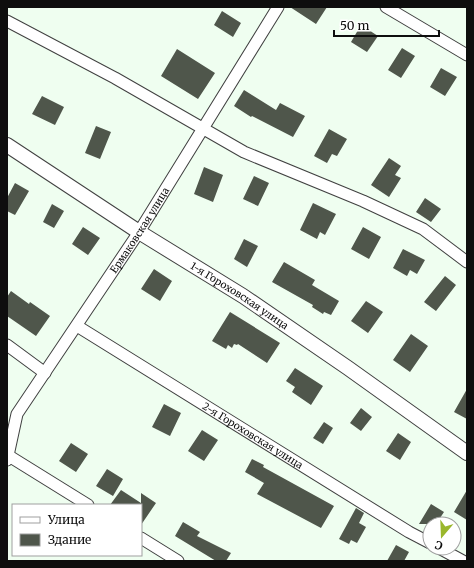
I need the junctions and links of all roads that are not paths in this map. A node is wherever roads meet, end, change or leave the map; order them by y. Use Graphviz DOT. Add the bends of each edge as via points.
graph roads {
  1 [pos="278,7"];
  2 [pos="386,7"];
  3 [pos="7,21"];
  4 [pos="467,55"];
  5 [pos="203,128"];
  6 [pos="7,145"];
  7 [pos="139,232"];
  8 [pos="467,262"];
  9 [pos="77,326"];
  10 [pos="7,345"];
  11 [pos="45,373"];
  12 [pos="467,453"];
  13 [pos="8,458"];
  14 [pos="86,504"];
  15 [pos="142,539"];
  16 [pos="422,539"];
  17 [pos="454,556"];
  18 [pos="178,561"];
  19 [pos="463,561"];
  1 -- 5 [label="street, Ермаковская улица"];
  2 -- 4 [label="street"];
  3 -- 5 [label="street"];
  5 -- 7 [label="street, Ермаковская улица"];
  5 -- 8 [label="street" via="244,152 363,201 423,229"];
  6 -- 7 [label="street, 1-я Гороховская улица"];
  7 -- 9 [label="street, Ермаковская улица"];
  7 -- 12 [label="street, 1-я Гороховская улица" via="243,296"];
  9 -- 11 [label="street, Ермаковская улица"];
  9 -- 16 [label="street, 2-я Гороховская улица"];
  10 -- 11 [label="street"];
  11 -- 13 [label="street, Ермаковская улица" via="17,414"];
  13 -- 14 [label="street"];
  15 -- 18 [label="street"];
  17 -- 19 [label="street"];
}
